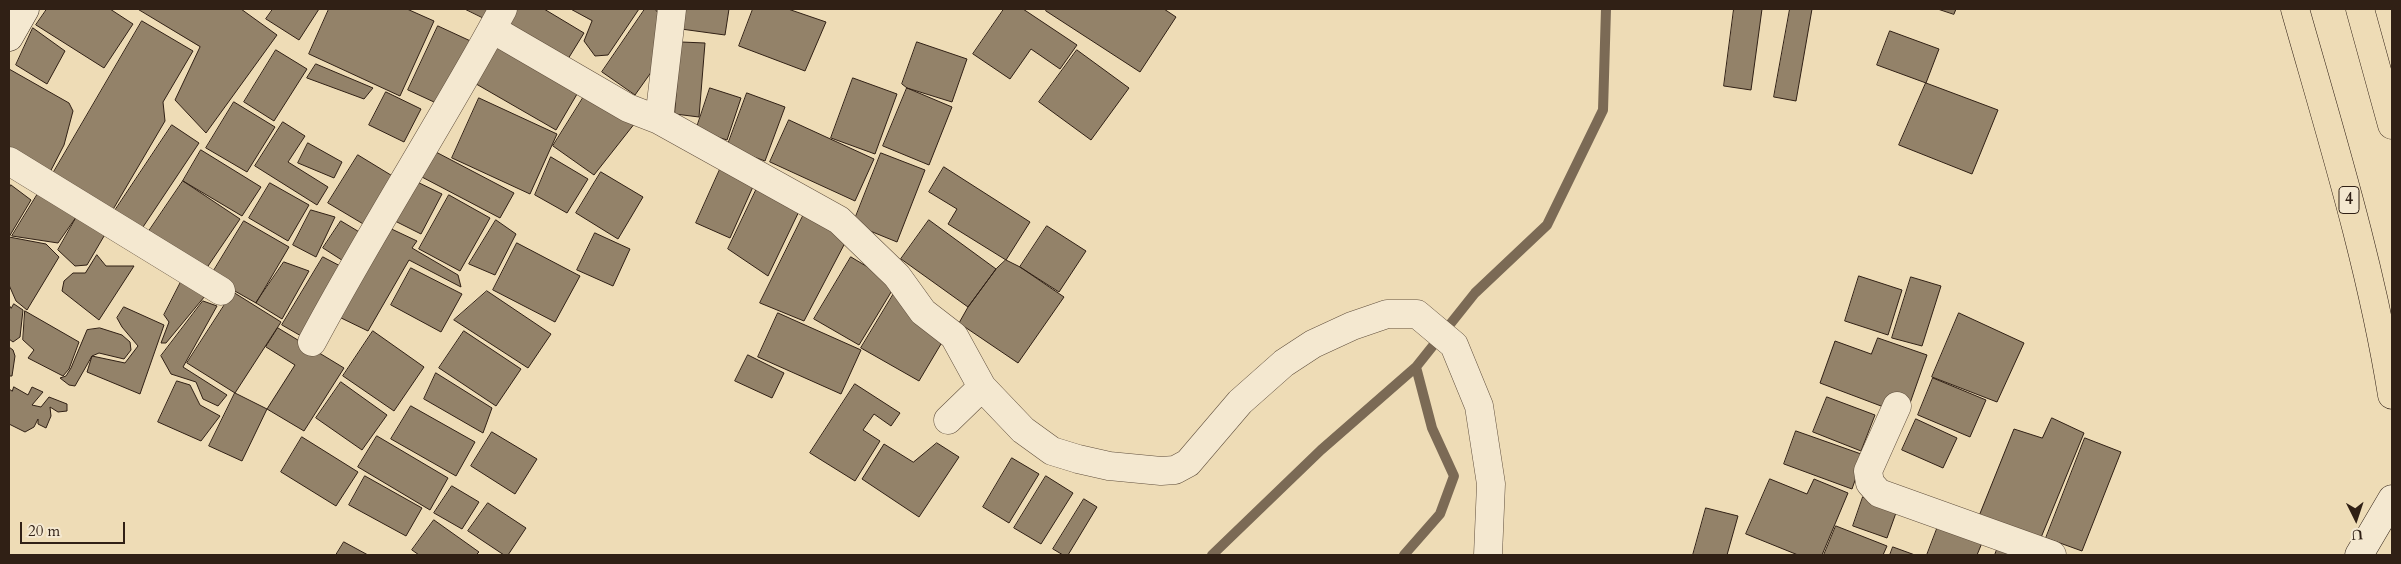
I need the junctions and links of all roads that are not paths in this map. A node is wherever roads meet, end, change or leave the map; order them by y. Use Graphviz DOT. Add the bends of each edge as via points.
graph roads {
  1 [pos="25,9"];
  2 [pos="672,9"];
  3 [pos="2295,9"];
  4 [pos="2360,9"];
  5 [pos="498,19"];
  6 [pos="9,36"];
  7 [pos="659,120"];
  8 [pos="2392,125"];
  9 [pos="9,161"];
  10 [pos="221,291"];
  11 [pos="312,342"];
  12 [pos="982,388"];
  13 [pos="2392,394"];
  14 [pos="1897,406"];
  15 [pos="948,420"];
  16 [pos="2392,498"];
  17 [pos="1488,555"];
  18 [pos="2052,555"];
  19 [pos="2359,555"];
  1 -- 6 [label="street"];
  2 -- 7 [label="street"];
  3 -- 13 [label="highway, 4" via="2342,172"];
  4 -- 8 [label="highway"];
  5 -- 7 [label="street" via="628,108"];
  5 -- 11 [label="street" via="449,107 357,258"];
  7 -- 12 [label="street" via="839,220 897,276 924,312 954,336"];
  9 -- 10 [label="street"];
  12 -- 15 [label="street"];
  12 -- 17 [label="street" via="1023,430 1052,451 1109,466 1175,470 1188,464 1240,402 1284,363 1313,344 1386,314 1417,314 1454,345 1479,406 1490,484"];
  14 -- 18 [label="street" via="1868,471 1870,483 1879,493"];
  16 -- 19 [label="street"];
}
